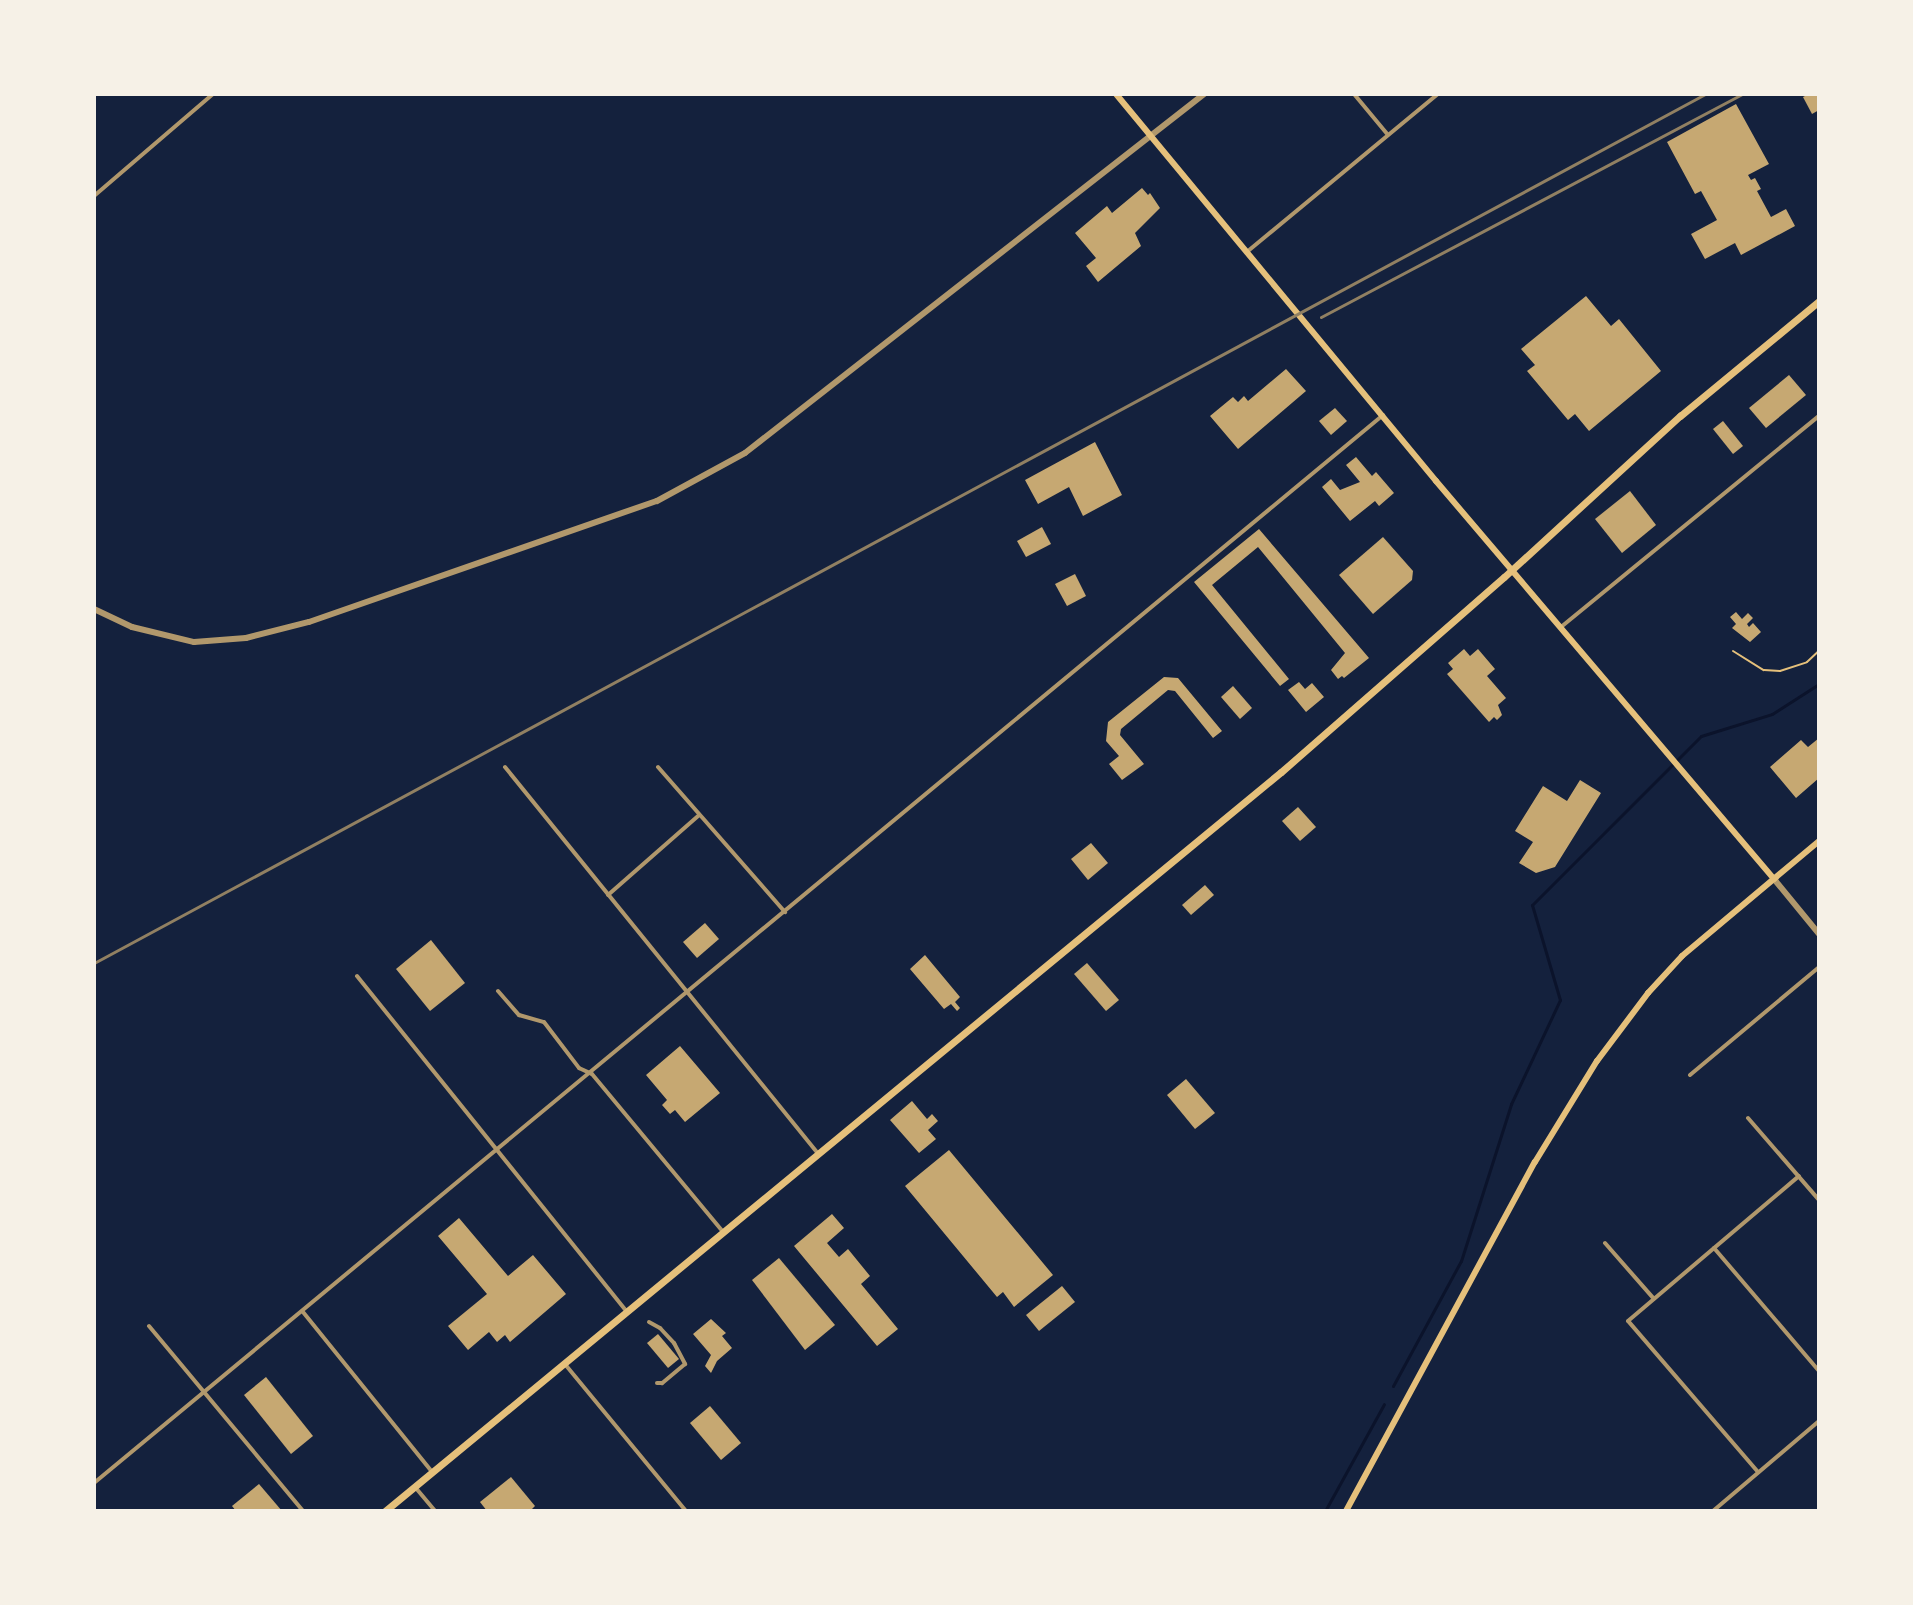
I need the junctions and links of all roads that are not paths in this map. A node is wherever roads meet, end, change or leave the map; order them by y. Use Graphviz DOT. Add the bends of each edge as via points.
graph roads {
  1 [pos="213,94"];
  2 [pos="1116,94"];
  3 [pos="1204,94"];
  4 [pos="1354,94"];
  5 [pos="1438,94"];
  6 [pos="1388,135"];
  7 [pos="1151,137"];
  8 [pos="94,196"];
  9 [pos="1248,251"];
  10 [pos="1819,301"];
  11 [pos="1383,415"];
  12 [pos="1819,416"];
  13 [pos="1513,569"];
  14 [pos="94,609"];
  15 [pos="1561,627"];
  16 [pos="505,767"];
  17 [pos="658,767"];
  18 [pos="699,815"];
  19 [pos="1819,841"];
  20 [pos="1774,879"];
  21 [pos="608,895"];
  22 [pos="785,912"];
  23 [pos="1819,934"];
  24 [pos="1819,967"];
  25 [pos="357,976"];
  26 [pos="498,991"];
  27 [pos="688,992"];
  28 [pos="592,1074"];
  29 [pos="1690,1075"];
  30 [pos="1748,1118"];
  31 [pos="495,1152"];
  32 [pos="818,1153"];
  33 [pos="1799,1176"];
  34 [pos="1819,1200"];
  35 [pos="723,1232"];
  36 [pos="1605,1243"];
  37 [pos="1714,1248"];
  38 [pos="1654,1299"];
  39 [pos="303,1312"];
  40 [pos="627,1312"];
  41 [pos="649,1322"];
  42 [pos="149,1326"];
  43 [pos="564,1363"];
  44 [pos="1819,1371"];
  45 [pos="657,1383"];
  46 [pos="205,1392"];
  47 [pos="1819,1421"];
  48 [pos="432,1472"];
  49 [pos="1758,1472"];
  50 [pos="94,1483"];
  51 [pos="415,1487"];
  52 [pos="303,1511"];
  53 [pos="385,1511"];
  54 [pos="435,1511"];
  55 [pos="686,1511"];
  56 [pos="1346,1511"];
  57 [pos="1713,1511"];
  1 -- 8 [label="street"];
  2 -- 7 [label="main road"];
  3 -- 7 [label="street"];
  4 -- 6 [label="street"];
  5 -- 6 [label="street"];
  6 -- 9 [label="street"];
  7 -- 9 [label="main road"];
  7 -- 14 [label="street" via="745,453 657,501 309,622 246,638 194,642 132,627"];
  9 -- 11 [label="main road"];
  10 -- 13 [label="main road" via="1680,416"];
  11 -- 13 [label="main road"];
  11 -- 22 [label="street"];
  12 -- 15 [label="street"];
  13 -- 15 [label="main road"];
  13 -- 32 [label="main road" via="1281,772"];
  15 -- 20 [label="main road"];
  16 -- 21 [label="street"];
  17 -- 18 [label="street"];
  18 -- 21 [label="street"];
  18 -- 22 [label="street"];
  19 -- 20 [label="main road"];
  20 -- 23 [label="street"];
  20 -- 56 [label="main road" via="1682,956 1597,1061 1535,1162"];
  21 -- 27 [label="street"];
  22 -- 27 [label="street"];
  24 -- 29 [label="street"];
  25 -- 31 [label="street"];
  26 -- 28 [label="street" via="519,1015 544,1022 579,1068"];
  27 -- 28 [label="street"];
  27 -- 32 [label="street"];
  28 -- 31 [label="street"];
  28 -- 35 [label="street"];
  30 -- 33 [label="street"];
  31 -- 39 [label="street"];
  31 -- 40 [label="street"];
  32 -- 35 [label="main road"];
  33 -- 34 [label="street"];
  33 -- 37 [label="street"];
  35 -- 40 [label="main road"];
  36 -- 38 [label="street"];
  37 -- 38 [label="street"];
  37 -- 44 [label="street"];
  38 -- 49 [label="street" via="1628,1321"];
  39 -- 46 [label="street"];
  39 -- 48 [label="street"];
  40 -- 43 [label="main road"];
  41 -- 45 [label="street" via="674,1343 685,1364"];
  42 -- 46 [label="street"];
  43 -- 48 [label="main road"];
  43 -- 55 [label="street"];
  46 -- 50 [label="street"];
  46 -- 52 [label="street"];
  47 -- 49 [label="street"];
  48 -- 51 [label="main road"];
  49 -- 57 [label="street"];
  51 -- 53 [label="main road"];
  51 -- 54 [label="street"];
}
